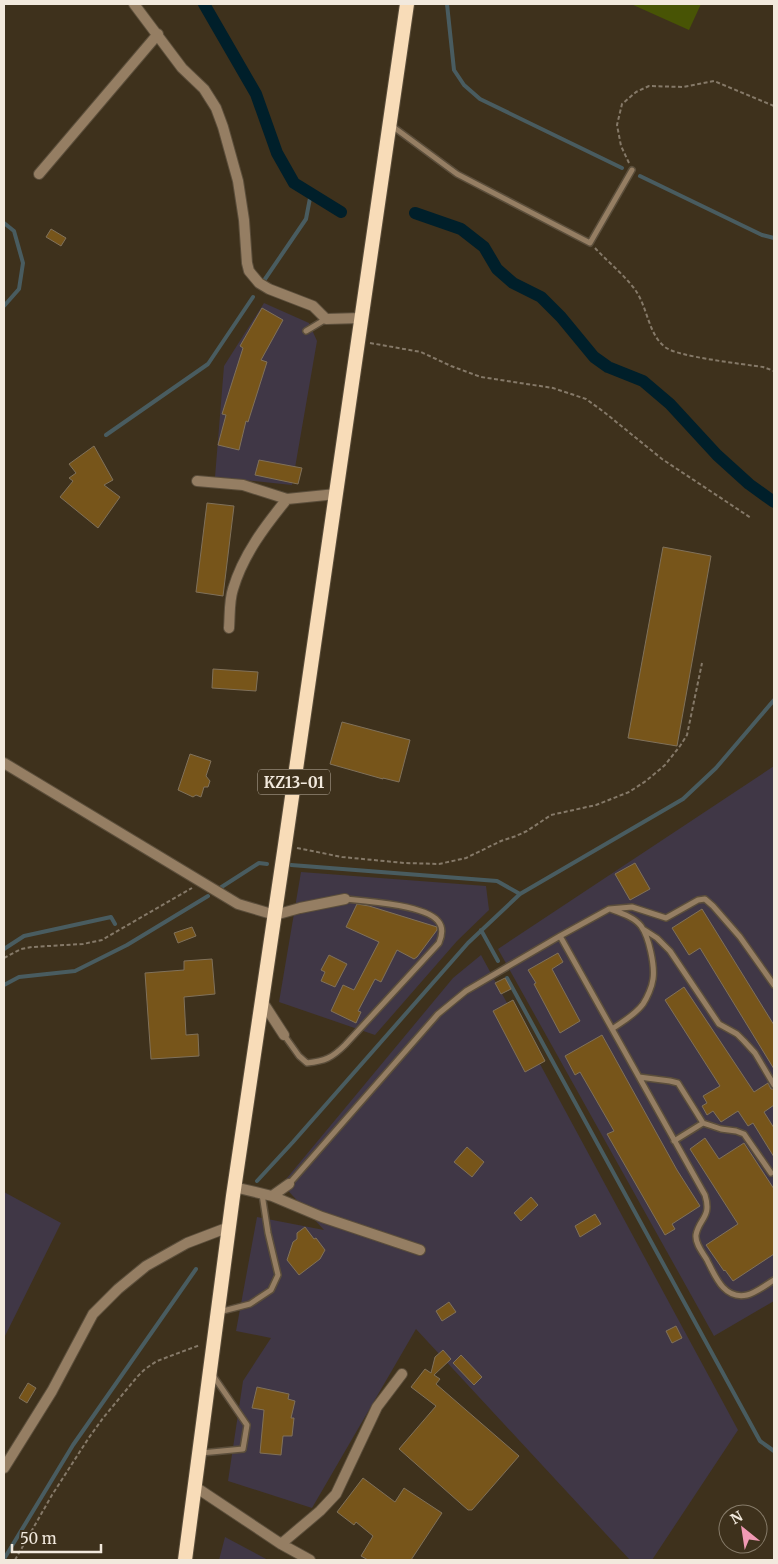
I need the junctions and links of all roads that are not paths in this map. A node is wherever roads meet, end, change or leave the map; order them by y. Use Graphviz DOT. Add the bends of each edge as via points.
graph roads {
  1 [pos="134,4"];
  2 [pos="407,4"];
  3 [pos="158,34"];
  4 [pos="390,125"];
  5 [pos="632,170"];
  6 [pos="39,174"];
  7 [pos="361,318"];
  8 [pos="326,319"];
  9 [pos="306,331"];
  10 [pos="197,481"];
  11 [pos="336,494"];
  12 [pos="287,499"];
  13 [pos="229,628"];
  14 [pos="4,763"];
  15 [pos="345,899"];
  16 [pos="609,909"];
  17 [pos="275,916"];
  18 [pos="643,929"];
  19 [pos="560,936"];
  20 [pos="774,985"];
  21 [pos="262,1002"];
  22 [pos="612,1029"];
  23 [pos="284,1035"];
  24 [pos="639,1077"];
  25 [pos="774,1085"];
  26 [pos="703,1123"];
  27 [pos="674,1141"];
  28 [pos="771,1173"];
  29 [pos="289,1184"];
  30 [pos="234,1187"];
  31 [pos="267,1195"];
  32 [pos="228,1227"];
  33 [pos="420,1250"];
  34 [pos="774,1280"];
  35 [pos="216,1313"];
  36 [pos="209,1369"];
  37 [pos="402,1374"];
  38 [pos="198,1453"];
  39 [pos="4,1468"];
  40 [pos="194,1486"];
  41 [pos="281,1544"];
  42 [pos="185,1560"];
  43 [pos="310,1560"];
  1 -- 3 [label="street"];
  2 -- 4 [label="highway, KZ13-01"];
  3 -- 6 [label="street"];
  3 -- 8 [label="street" via="216,108 238,181 249,271 259,283 313,306"];
  4 -- 5 [label="lane" via="457,174 590,243"];
  4 -- 7 [label="highway, KZ13-01"];
  7 -- 8 [label="street"];
  7 -- 11 [label="highway, KZ13-01"];
  8 -- 9 [label="lane"];
  10 -- 12 [label="street" via="243,485"];
  11 -- 12 [label="street"];
  11 -- 17 [label="highway, KZ13-01"];
  12 -- 13 [label="street" via="266,524 246,558 232,590"];
  14 -- 17 [label="street" via="226,898"];
  15 -- 17 [label="street"];
  15 -- 23 [label="lane" via="375,901 420,911 438,920 442,926 439,943 331,1058 307,1063"];
  16 -- 18 [label="lane" via="630,918"];
  16 -- 19 [label="lane"];
  16 -- 20 [label="lane" via="632,907 666,918 698,900 708,900 740,937"];
  17 -- 21 [label="highway, KZ13-01"];
  18 -- 22 [label="lane" via="654,978 643,1004"];
  18 -- 25 [label="lane" via="670,951 719,1024 737,1034 755,1053"];
  19 -- 22 [label="lane"];
  19 -- 29 [label="lane" via="466,991 438,1014"];
  21 -- 23 [label="street"];
  21 -- 30 [label="highway, KZ13-01"];
  22 -- 24 [label="lane"];
  24 -- 26 [label="lane" via="678,1083"];
  24 -- 27 [label="lane"];
  26 -- 27 [label="lane"];
  26 -- 28 [label="lane" via="744,1134"];
  27 -- 34 [label="lane" via="705,1195 707,1209 697,1233 697,1242 719,1282 725,1290 746,1295"];
  29 -- 31 [label="street"];
  30 -- 31 [label="street"];
  30 -- 32 [label="highway, KZ13-01"];
  31 -- 33 [label="street"];
  31 -- 35 [label="lane" via="268,1232 278,1275 271,1290 250,1304"];
  32 -- 35 [label="highway, KZ13-01"];
  32 -- 39 [label="street" via="186,1243 146,1266 93,1314 52,1391"];
  35 -- 36 [label="highway, KZ13-01"];
  36 -- 38 [label="highway, KZ13-01"];
  36 -- 38 [label="lane" via="247,1425 243,1449"];
  37 -- 41 [label="street" via="377,1408 336,1494"];
  38 -- 40 [label="highway, KZ13-01"];
  40 -- 41 [label="street"];
  40 -- 42 [label="highway, KZ13-01"];
  41 -- 43 [label="street"];
}
